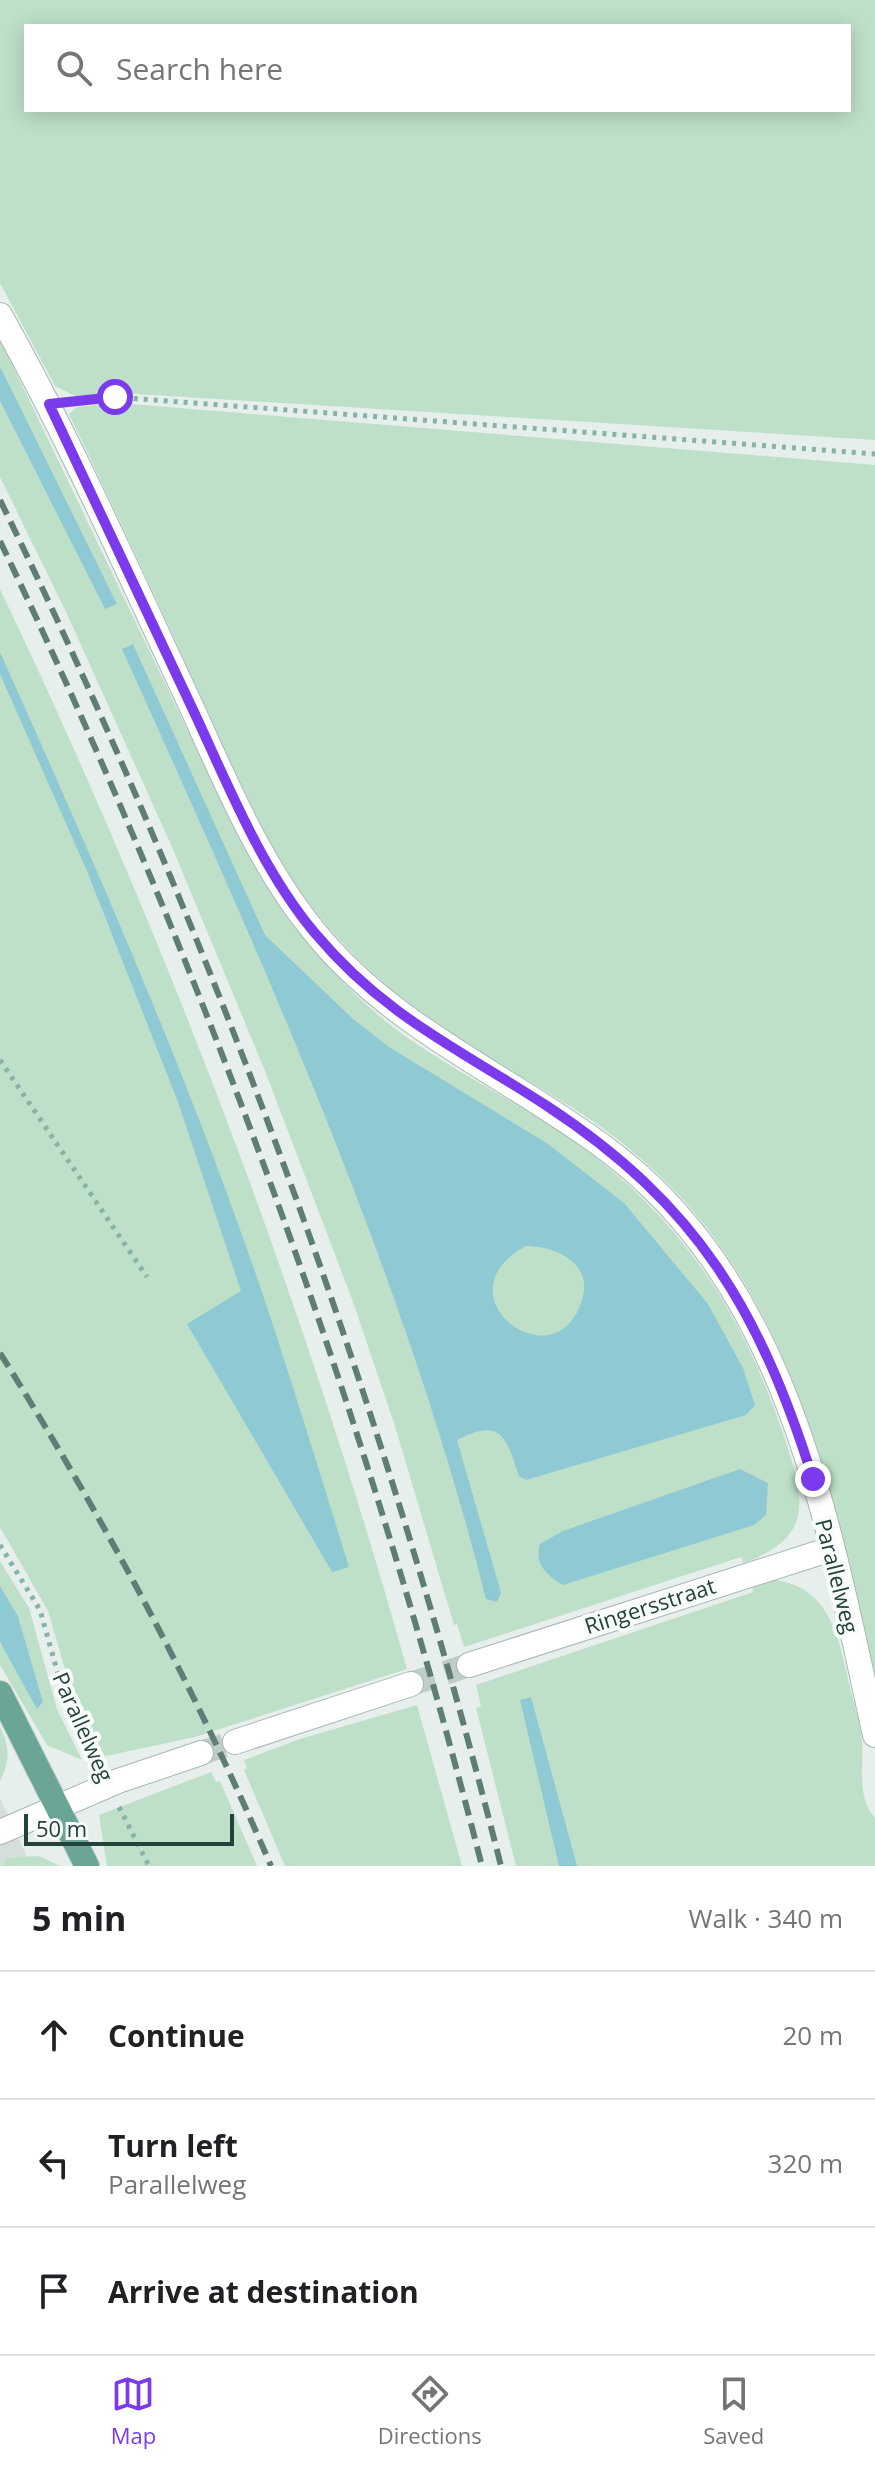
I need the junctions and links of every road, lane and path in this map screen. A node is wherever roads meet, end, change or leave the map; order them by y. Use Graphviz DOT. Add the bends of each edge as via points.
graph roads {
  1 [pos="0,315"];
  2 [pos="49,404"];
  3 [pos="875,454"];
  4 [pos="0,1060"];
  5 [pos="147,1277"];
  6 [pos="0,1545"];
  7 [pos="831,1549"];
  8 [pos="469,1665"];
  9 [pos="411,1684"];
  10 [pos="0,1693"];
  11 [pos="875,1735"];
  12 [pos="235,1742"];
  13 [pos="201,1753"];
  14 [pos="107,1785"];
  15 [pos="58,1806"];
  16 [pos="0,1832"];
  17 [pos="87,1866"];
  18 [pos="149,1866"];
  1 -- 2 [label="street, Parallelweg"];
  2 -- 3 [label="path" via="115,397"];
  2 -- 7 [label="street, Parallelweg" via="230,791 283,889 312,930 384,1004 613,1153 696,1238 751,1319 776,1373"];
  4 -- 5 [label="path"];
  6 -- 14 [label="path, Parallelweg" via="40,1610 64,1695"];
  7 -- 8 [label="street, Ringersstraat"];
  7 -- 11 [label="street, Parallelweg"];
  9 -- 12 [label="street"];
  10 -- 15 [label="main road"];
  13 -- 14 [label="street"];
  14 -- 15 [label="street"];
  14 -- 18 [label="path, Parallelweg"];
  15 -- 16 [label="street"];
  15 -- 17 [label="main road"];
}
